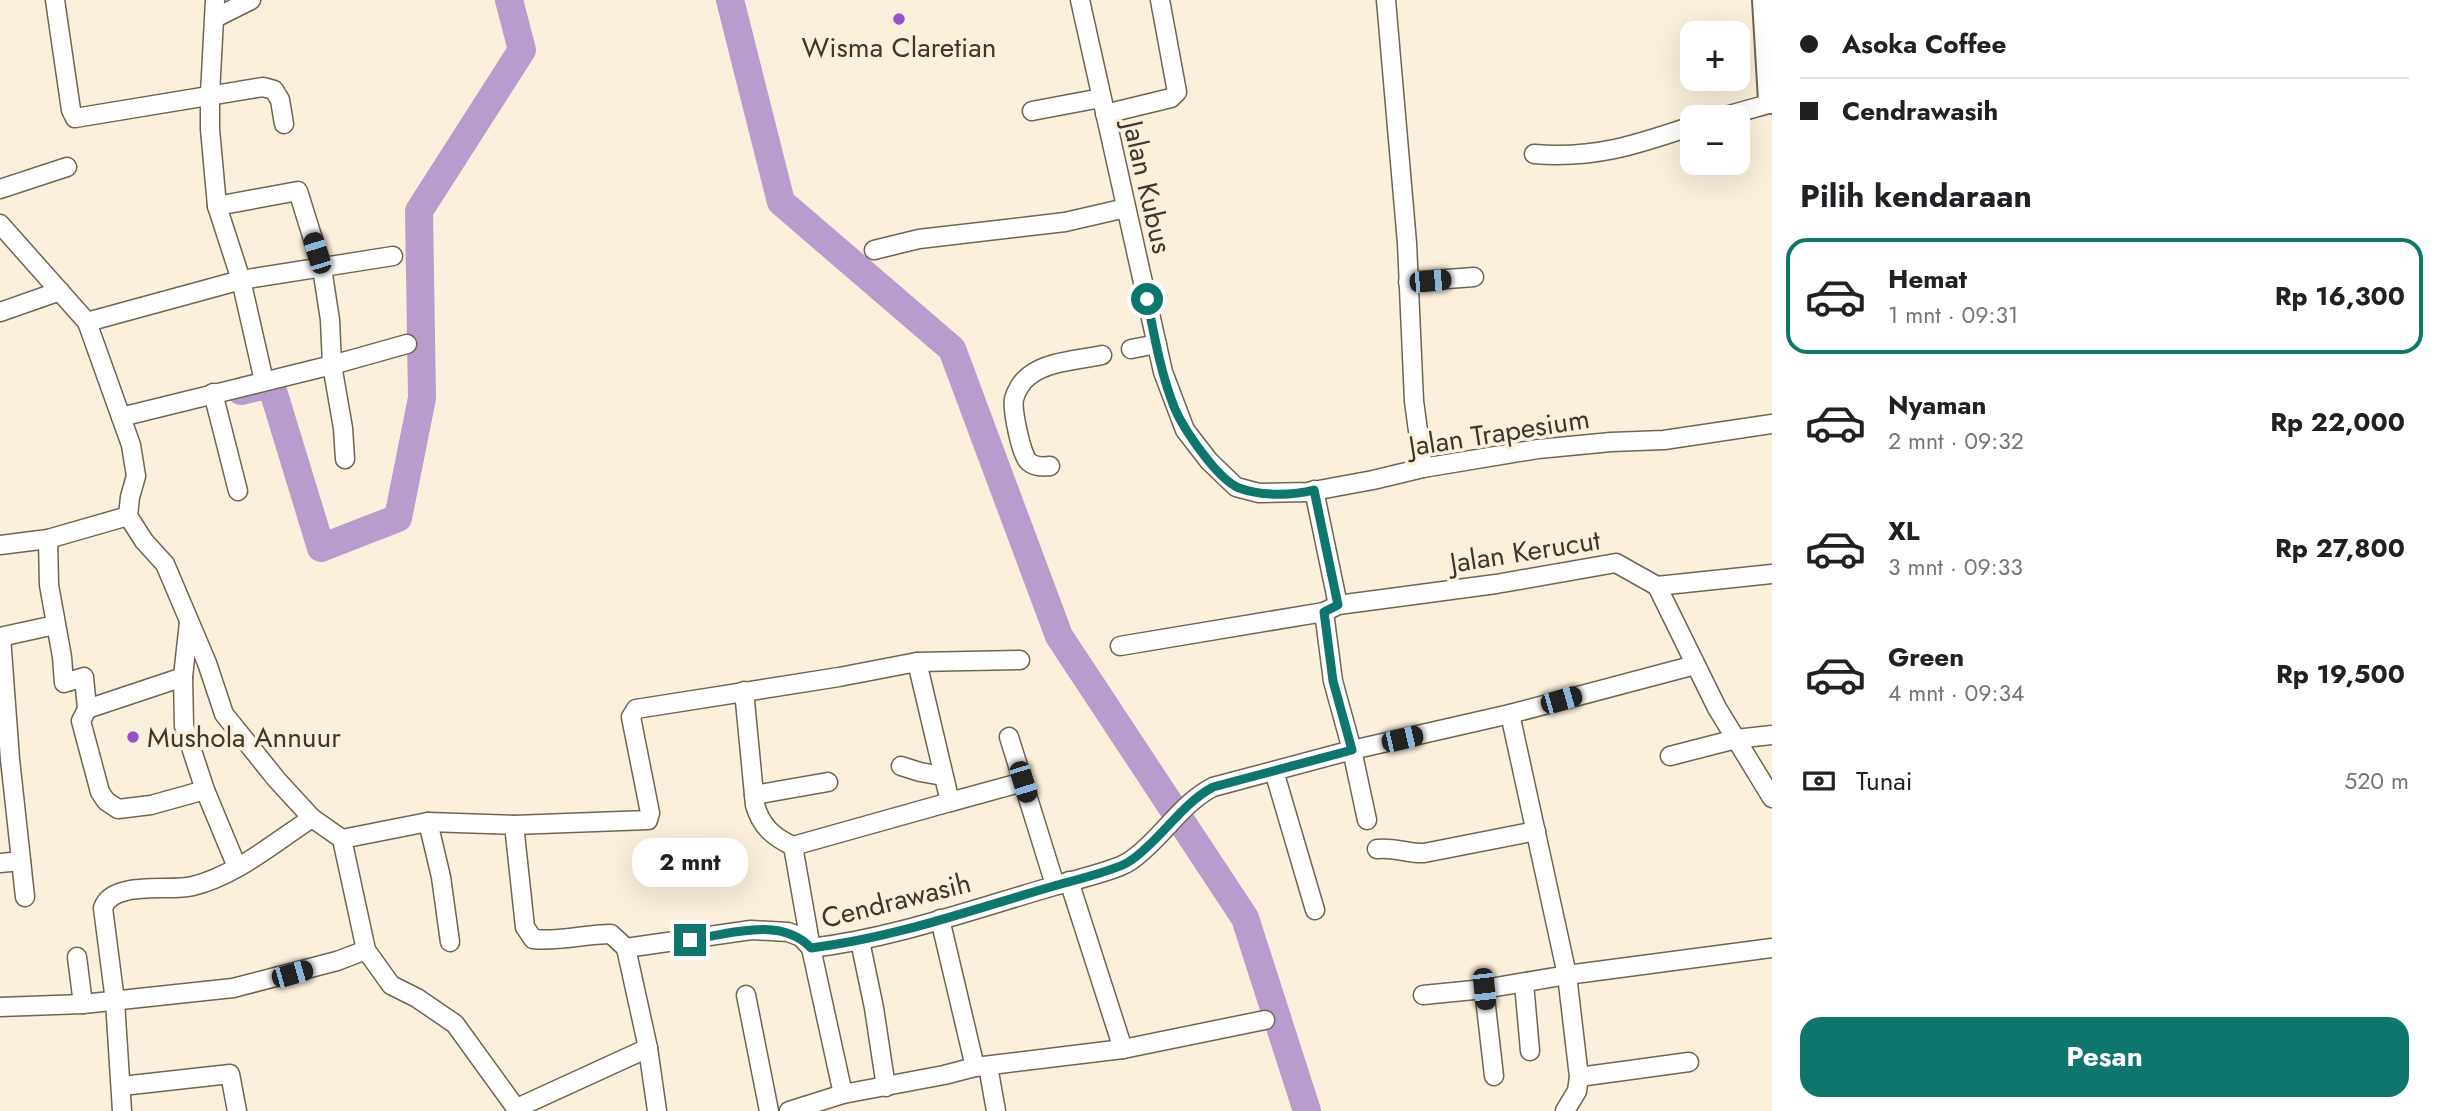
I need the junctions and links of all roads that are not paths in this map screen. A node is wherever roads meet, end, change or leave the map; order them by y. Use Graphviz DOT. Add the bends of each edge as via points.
graph roads {
  1 [pos="55,0"];
  2 [pos="251,0"];
  3 [pos="1080,0"];
  4 [pos="1160,0"];
  5 [pos="1386,0"];
  6 [pos="1766,0"];
  7 [pos="215,9"];
  8 [pos="1770,40"];
  9 [pos="210,94"];
  10 [pos="1772,102"];
  11 [pos="1103,106"];
  12 [pos="1750,109"];
  13 [pos="1032,111"];
  14 [pos="284,124"];
  15 [pos="1680,131"];
  16 [pos="1534,153"];
  17 [pos="67,167"];
  18 [pos="0,189"];
  19 [pos="217,206"];
  20 [pos="1126,208"];
  21 [pos="0,224"];
  22 [pos="874,250"];
  23 [pos="393,256"];
  24 [pos="322,268"];
  25 [pos="1474,277"];
  26 [pos="241,280"];
  27 [pos="1408,282"];
  28 [pos="60,291"];
  29 [pos="0,313"];
  30 [pos="87,322"];
  31 [pos="407,344"];
  32 [pos="1157,344"];
  33 [pos="1131,349"];
  34 [pos="1102,355"];
  35 [pos="332,365"];
  36 [pos="264,381"];
  37 [pos="213,393"];
  38 [pos="121,417"];
  39 [pos="1772,424"];
  40 [pos="345,458"];
  41 [pos="1050,466"];
  42 [pos="1423,468"];
  43 [pos="1236,487"];
  44 [pos="1314,490"];
  45 [pos="238,491"];
  46 [pos="128,516"];
  47 [pos="48,539"];
  48 [pos="0,545"];
  49 [pos="1772,574"];
  50 [pos="1657,586"];
  51 [pos="1331,609"];
  52 [pos="189,622"];
  53 [pos="55,625"];
  54 [pos="0,637"];
  55 [pos="1120,646"];
  56 [pos="1020,660"];
  57 [pos="917,662"];
  58 [pos="1695,665"];
  59 [pos="183,677"];
  60 [pos="744,691"];
  61 [pos="87,709"];
  62 [pos="1510,714"];
  63 [pos="1772,735"];
  64 [pos="1009,737"];
  65 [pos="1736,739"];
  66 [pos="1352,750"];
  67 [pos="1670,756"];
  68 [pos="901,766"];
  69 [pos="1274,771"];
  70 [pos="943,776"];
  71 [pos="828,782"];
  72 [pos="1023,782"];
  73 [pos="205,790"];
  74 [pos="754,795"];
  75 [pos="1772,798"];
  76 [pos="950,802"];
  77 [pos="312,818"];
  78 [pos="1367,820"];
  79 [pos="428,822"];
  80 [pos="514,825"];
  81 [pos="1535,831"];
  82 [pos="342,839"];
  83 [pos="793,846"];
  84 [pos="1377,849"];
  85 [pos="21,861"];
  86 [pos="0,863"];
  87 [pos="237,867"];
  88 [pos="1062,883"];
  89 [pos="25,897"];
  90 [pos="1315,910"];
  91 [pos="940,919"];
  92 [pos="860,941"];
  93 [pos="450,942"];
  94 [pos="626,948"];
  95 [pos="811,948"];
  96 [pos="1772,948"];
  97 [pos="366,950"];
  98 [pos="78,957"];
  99 [pos="1567,975"];
  100 [pos="1524,983"];
  101 [pos="1484,989"];
  102 [pos="746,995"];
  103 [pos="1423,995"];
  104 [pos="115,1001"];
  105 [pos="83,1004"];
  106 [pos="0,1007"];
  107 [pos="1265,1020"];
  108 [pos="648,1048"];
  109 [pos="1123,1049"];
  110 [pos="1530,1051"];
  111 [pos="1689,1062"];
  112 [pos="981,1066"];
  113 [pos="1494,1076"];
  114 [pos="1578,1077"];
  115 [pos="122,1086"];
  116 [pos="886,1087"];
  117 [pos="843,1094"];
  118 [pos="517,1109"];
  119 [pos="122,1111"];
  120 [pos="237,1111"];
  121 [pos="657,1111"];
  122 [pos="769,1111"];
  123 [pos="789,1111"];
  124 [pos="996,1111"];
  125 [pos="1565,1111"];
  1 -- 9 [label="street" via="75,118"];
  2 -- 7 [label="street"];
  3 -- 11 [label="street, Jalan Kubus"];
  4 -- 11 [label="street" via="1177,92 1171,98"];
  5 -- 27 [label="street"];
  6 -- 8 [label="main road"];
  7 -- 9 [label="street"];
  8 -- 10 [label="main road"];
  9 -- 14 [label="street" via="271,88 280,100"];
  9 -- 19 [label="street"];
  10 -- 12 [label="street"];
  11 -- 13 [label="street"];
  11 -- 20 [label="street, Jalan Kubus"];
  15 -- 16 [label="street" via="1626,148 1561,156"];
  17 -- 18 [label="street"];
  19 -- 24 [label="street" via="298,191"];
  19 -- 26 [label="street"];
  20 -- 22 [label="street" via="1065,222 919,239"];
  20 -- 32 [label="street, Jalan Kubus"];
  21 -- 28 [label="street"];
  23 -- 24 [label="street"];
  24 -- 26 [label="street"];
  24 -- 35 [label="street"];
  25 -- 27 [label="street"];
  26 -- 30 [label="street"];
  26 -- 36 [label="street"];
  27 -- 42 [label="street" via="1414,401"];
  28 -- 29 [label="street"];
  28 -- 30 [label="street"];
  30 -- 38 [label="street"];
  31 -- 35 [label="street"];
  32 -- 33 [label="street"];
  32 -- 43 [label="street, Jalan Kubus" via="1173,405 1185,430"];
  34 -- 41 [label="street" via="1038,369 1018,390 1013,409 1024,457 1032,464"];
  35 -- 36 [label="street"];
  35 -- 40 [label="street"];
  36 -- 37 [label="street"];
  37 -- 38 [label="street"];
  37 -- 45 [label="street"];
  38 -- 46 [label="street" via="136,476"];
  39 -- 42 [label="street, Jalan Trapesium" via="1664,440 1538,449"];
  42 -- 44 [label="street, Jalan Trapesium"];
  43 -- 44 [label="street, Jalan Trapesium" via="1270,494"];
  44 -- 51 [label="street" via="1329,559"];
  46 -- 47 [label="street"];
  46 -- 52 [label="street" via="165,564"];
  47 -- 48 [label="street"];
  47 -- 53 [label="street"];
  49 -- 50 [label="street"];
  50 -- 51 [label="street, Jalan Kerucut" via="1616,563"];
  50 -- 58 [label="street"];
  51 -- 55 [label="street, Jalan Kerucut"];
  51 -- 66 [label="street" via="1333,681"];
  52 -- 59 [label="street"];
  52 -- 77 [label="street" via="224,714"];
  53 -- 54 [label="street"];
  53 -- 61 [label="street" via="64,683 84,677"];
  54 -- 85 [label="street"];
  56 -- 57 [label="street"];
  57 -- 60 [label="street"];
  57 -- 70 [label="street"];
  58 -- 62 [label="street"];
  58 -- 65 [label="street"];
  59 -- 61 [label="street"];
  59 -- 73 [label="street" via="184,726"];
  60 -- 74 [label="street"];
  60 -- 80 [label="street" via="632,711 648,820"];
  61 -- 73 [label="street" via="80,721 106,801 118,809 129,809"];
  62 -- 66 [label="street"];
  62 -- 81 [label="street"];
  63 -- 65 [label="street"];
  64 -- 72 [label="street"];
  65 -- 67 [label="street"];
  65 -- 75 [label="street"];
  66 -- 69 [label="street"];
  66 -- 78 [label="street"];
  68 -- 70 [label="street"];
  69 -- 88 [label="street, Cendrawasih" via="1197,795 1129,862"];
  69 -- 90 [label="street"];
  70 -- 76 [label="street"];
  71 -- 74 [label="street"];
  72 -- 76 [label="street"];
  72 -- 88 [label="street"];
  73 -- 87 [label="street"];
  74 -- 83 [label="street" via="758,815 773,836"];
  76 -- 83 [label="street"];
  77 -- 82 [label="street"];
  77 -- 87 [label="street"];
  79 -- 80 [label="street"];
  79 -- 82 [label="street"];
  79 -- 93 [label="street"];
  80 -- 94 [label="street" via="525,927 533,939 611,934"];
  81 -- 84 [label="street" via="1424,853"];
  81 -- 99 [label="street"];
  82 -- 97 [label="street"];
  83 -- 95 [label="street"];
  85 -- 86 [label="street"];
  85 -- 89 [label="street"];
  87 -- 104 [label="street" via="195,886 131,890 108,898 103,908"];
  88 -- 91 [label="street, Cendrawasih"];
  88 -- 109 [label="street"];
  91 -- 92 [label="street, Cendrawasih"];
  91 -- 112 [label="street"];
  92 -- 95 [label="street, Cendrawasih"];
  92 -- 116 [label="street"];
  94 -- 95 [label="street, Cendrawasih" via="751,930 788,932"];
  94 -- 108 [label="street"];
  95 -- 117 [label="street"];
  96 -- 99 [label="street"];
  97 -- 104 [label="street" via="233,988"];
  97 -- 118 [label="street" via="391,985 455,1024"];
  98 -- 105 [label="street"];
  99 -- 100 [label="street"];
  99 -- 114 [label="street"];
  100 -- 101 [label="street"];
  100 -- 110 [label="street"];
  101 -- 103 [label="street"];
  101 -- 113 [label="street"];
  102 -- 122 [label="street"];
  104 -- 105 [label="street"];
  104 -- 115 [label="street"];
  105 -- 106 [label="street"];
  107 -- 109 [label="street"];
  108 -- 118 [label="street"];
  108 -- 121 [label="street"];
  109 -- 112 [label="street"];
  111 -- 114 [label="street"];
  112 -- 116 [label="street"];
  112 -- 124 [label="street"];
  114 -- 125 [label="street" via="1577,1091"];
  115 -- 119 [label="street"];
  115 -- 120 [label="street" via="230,1074"];
  116 -- 117 [label="street"];
  117 -- 123 [label="street"];
}
